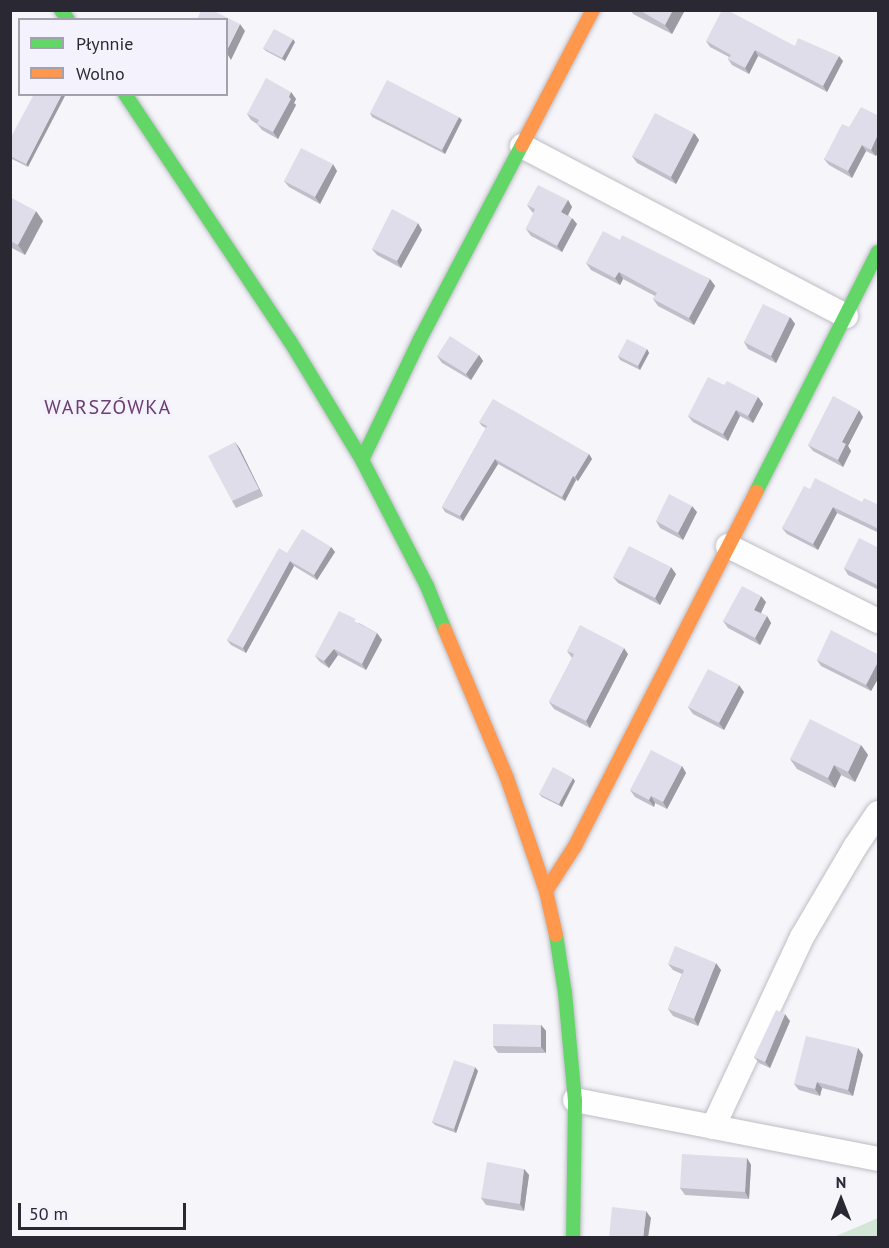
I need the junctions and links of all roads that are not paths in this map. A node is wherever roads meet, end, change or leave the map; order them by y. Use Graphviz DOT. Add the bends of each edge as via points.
graph roads {
  1 [pos="593,10"];
  2 [pos="125,96"];
  3 [pos="522,146"];
  4 [pos="879,252"];
  5 [pos="846,316"];
  6 [pos="362,460"];
  7 [pos="728,546"];
  8 [pos="879,621"];
  9 [pos="879,813"];
  10 [pos="546,891"];
  11 [pos="575,1100"];
  12 [pos="713,1127"];
  13 [pos="879,1158"];
  14 [pos="573,1238"];
  1 -- 3 [label="street"];
  2 -- 6 [label="street" via="290,341"];
  3 -- 5 [label="street"];
  3 -- 6 [label="street" via="404,369"];
  4 -- 5 [label="street"];
  5 -- 7 [label="street"];
  6 -- 10 [label="street" via="404,537 462,666"];
  7 -- 8 [label="street"];
  7 -- 10 [label="street" via="575,846"];
  9 -- 12 [label="street" via="802,937"];
  10 -- 11 [label="street" via="565,993"];
  11 -- 12 [label="street"];
  11 -- 14 [label="street"];
  12 -- 13 [label="street"];
}
